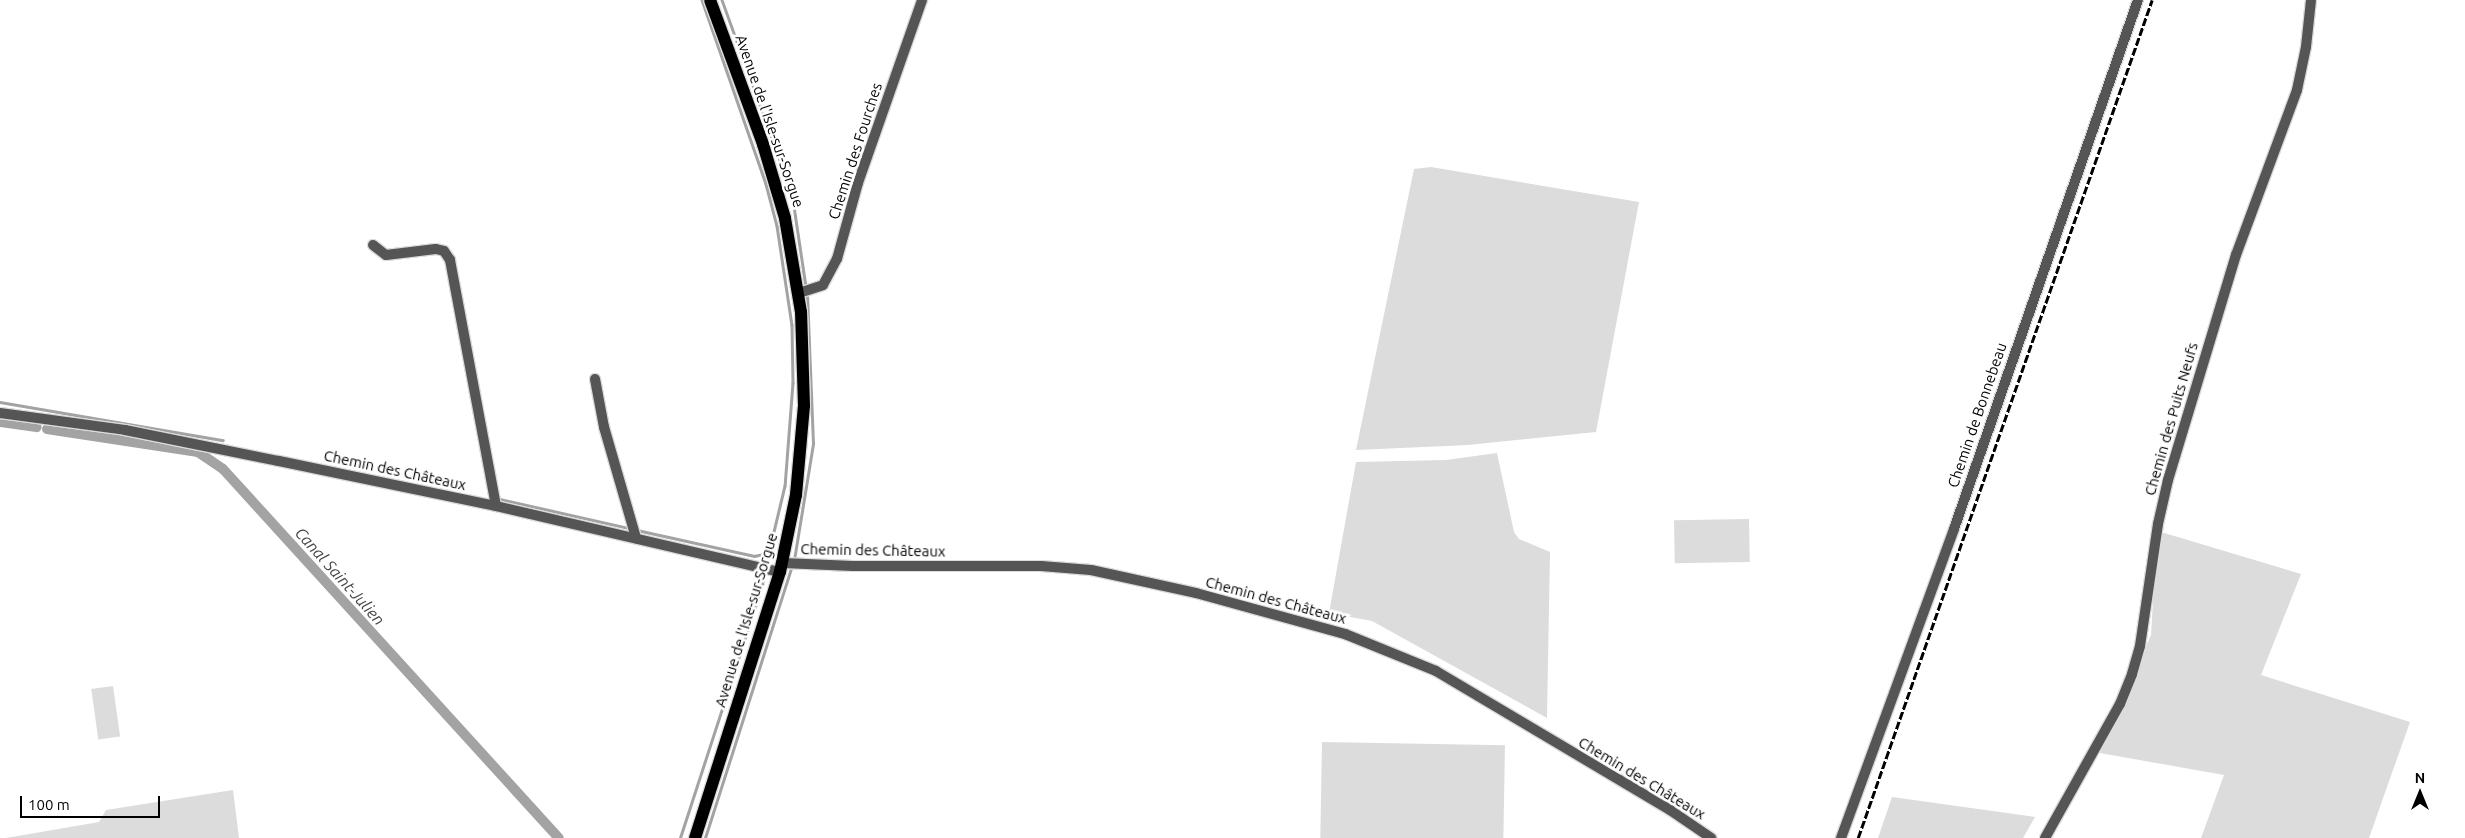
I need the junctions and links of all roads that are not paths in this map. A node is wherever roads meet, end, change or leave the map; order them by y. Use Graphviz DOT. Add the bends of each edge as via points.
graph roads {
  1 [pos="710,0"];
  2 [pos="922,0"];
  3 [pos="2138,0"];
  4 [pos="2311,0"];
  5 [pos="373,245"];
  6 [pos="799,293"];
  7 [pos="595,379"];
  8 [pos="0,413"];
  9 [pos="496,506"];
  10 [pos="636,538"];
  11 [pos="781,568"];
  12 [pos="695,838"];
  13 [pos="1711,838"];
  14 [pos="1841,838"];
  15 [pos="2045,838"];
  1 -- 6 [label="main road, Avenue de l'Isle-sur-Sorgue" via="773,172"];
  2 -- 6 [label="street, Chemin des Fourches" via="858,182 837,259 823,286"];
  3 -- 14 [label="street, Chemin de Bonnebeau" via="1954,529"];
  4 -- 15 [label="street, Chemin des Puits Neufs" via="2297,90 2236,255 2168,480 2158,524 2140,646 2132,674 2120,704"];
  5 -- 9 [label="street" via="386,255 436,249 444,251 450,260"];
  6 -- 11 [label="main road, Avenue de l'Isle-sur-Sorgue" via="804,406 796,495"];
  7 -- 10 [label="street" via="604,426"];
  8 -- 9 [label="street, Chemin des Châteaux" via="125,430"];
  9 -- 10 [label="street, Chemin des Châteaux"];
  10 -- 11 [label="street, Chemin des Châteaux"];
  11 -- 12 [label="main road, Avenue de l'Isle-sur-Sorgue"];
  11 -- 13 [label="street, Chemin des Châteaux" via="1041,566 1091,570 1196,593 1345,634 1436,671 1670,810"];
}
